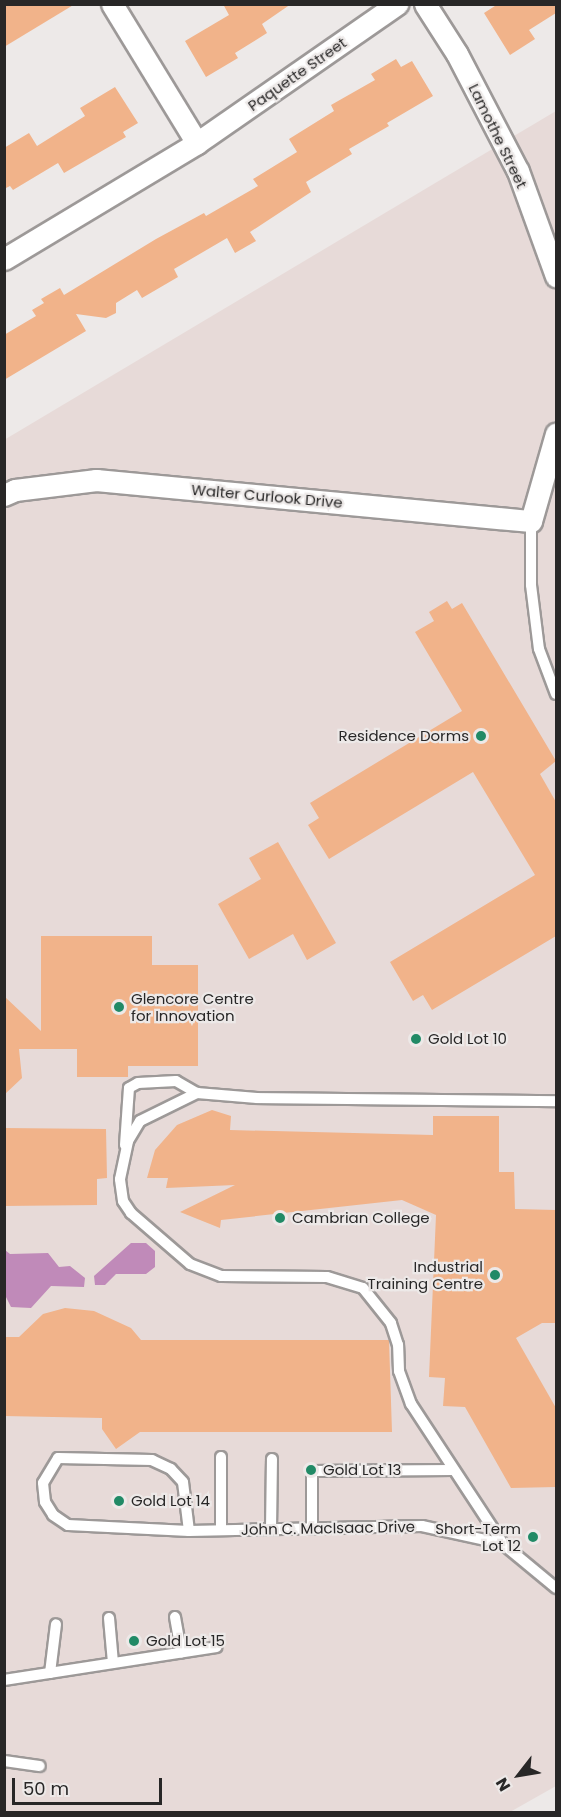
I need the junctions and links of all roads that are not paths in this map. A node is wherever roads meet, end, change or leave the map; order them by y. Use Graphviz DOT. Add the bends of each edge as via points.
graph roads {
  1 [pos="112,4"];
  2 [pos="397,4"];
  3 [pos="425,4"];
  4 [pos="197,144"];
  5 [pos="4,259"];
  6 [pos="556,276"];
  7 [pos="556,434"];
  8 [pos="4,495"];
  9 [pos="531,521"];
  10 [pos="556,694"];
  11 [pos="197,1094"];
  12 [pos="556,1101"];
  13 [pos="125,1154"];
  14 [pos="221,1457"];
  15 [pos="272,1459"];
  16 [pos="453,1470"];
  17 [pos="271,1529"];
  18 [pos="312,1529"];
  19 [pos="189,1530"];
  20 [pos="221,1530"];
  21 [pos="504,1544"];
  22 [pos="556,1588"];
  23 [pos="175,1617"];
  24 [pos="109,1618"];
  25 [pos="56,1624"];
  26 [pos="216,1647"];
  27 [pos="181,1652"];
  28 [pos="113,1663"];
  29 [pos="50,1673"];
  30 [pos="4,1680"];
  31 [pos="4,1761"];
  32 [pos="40,1766"];
  1 -- 4 [label="street"];
  2 -- 4 [label="street, Paquette Street"];
  3 -- 6 [label="street, Lamothe Street" via="458,54 518,171"];
  4 -- 5 [label="street, Paquette Street"];
  7 -- 9 [label="street"];
  8 -- 9 [label="street, Walter Curlook Drive" via="15,490 96,480"];
  9 -- 10 [label="lane" via="531,585 539,649"];
  11 -- 12 [label="lane"];
  11 -- 13 [label="lane" via="140,1122"];
  11 -- 13 [label="lane" via="176,1081 138,1083 129,1088"];
  13 -- 16 [label="lane" via="120,1179 123,1201 153,1236 190,1264 220,1276 327,1277 363,1288 391,1323 398,1345 399,1371 411,1404"];
  14 -- 20 [label="lane"];
  15 -- 17 [label="lane"];
  16 -- 18 [label="lane" via="312,1471"];
  16 -- 21 [label="lane"];
  17 -- 18 [label="lane, John C. MacIsaac Drive"];
  17 -- 20 [label="lane, John C. MacIsaac Drive"];
  18 -- 21 [label="lane, John C. MacIsaac Drive" via="423,1526"];
  19 -- 19 [label="lane, John C. MacIsaac Drive" via="68,1525 53,1515 45,1503 43,1483 58,1458 152,1460 171,1469 183,1482"];
  19 -- 20 [label="lane, John C. MacIsaac Drive"];
  21 -- 22 [label="lane, John C. MacIsaac Drive"];
  23 -- 27 [label="lane"];
  24 -- 28 [label="lane"];
  25 -- 29 [label="lane"];
  26 -- 27 [label="lane"];
  27 -- 28 [label="lane"];
  28 -- 29 [label="lane"];
  29 -- 30 [label="lane"];
  31 -- 32 [label="lane"];
}
